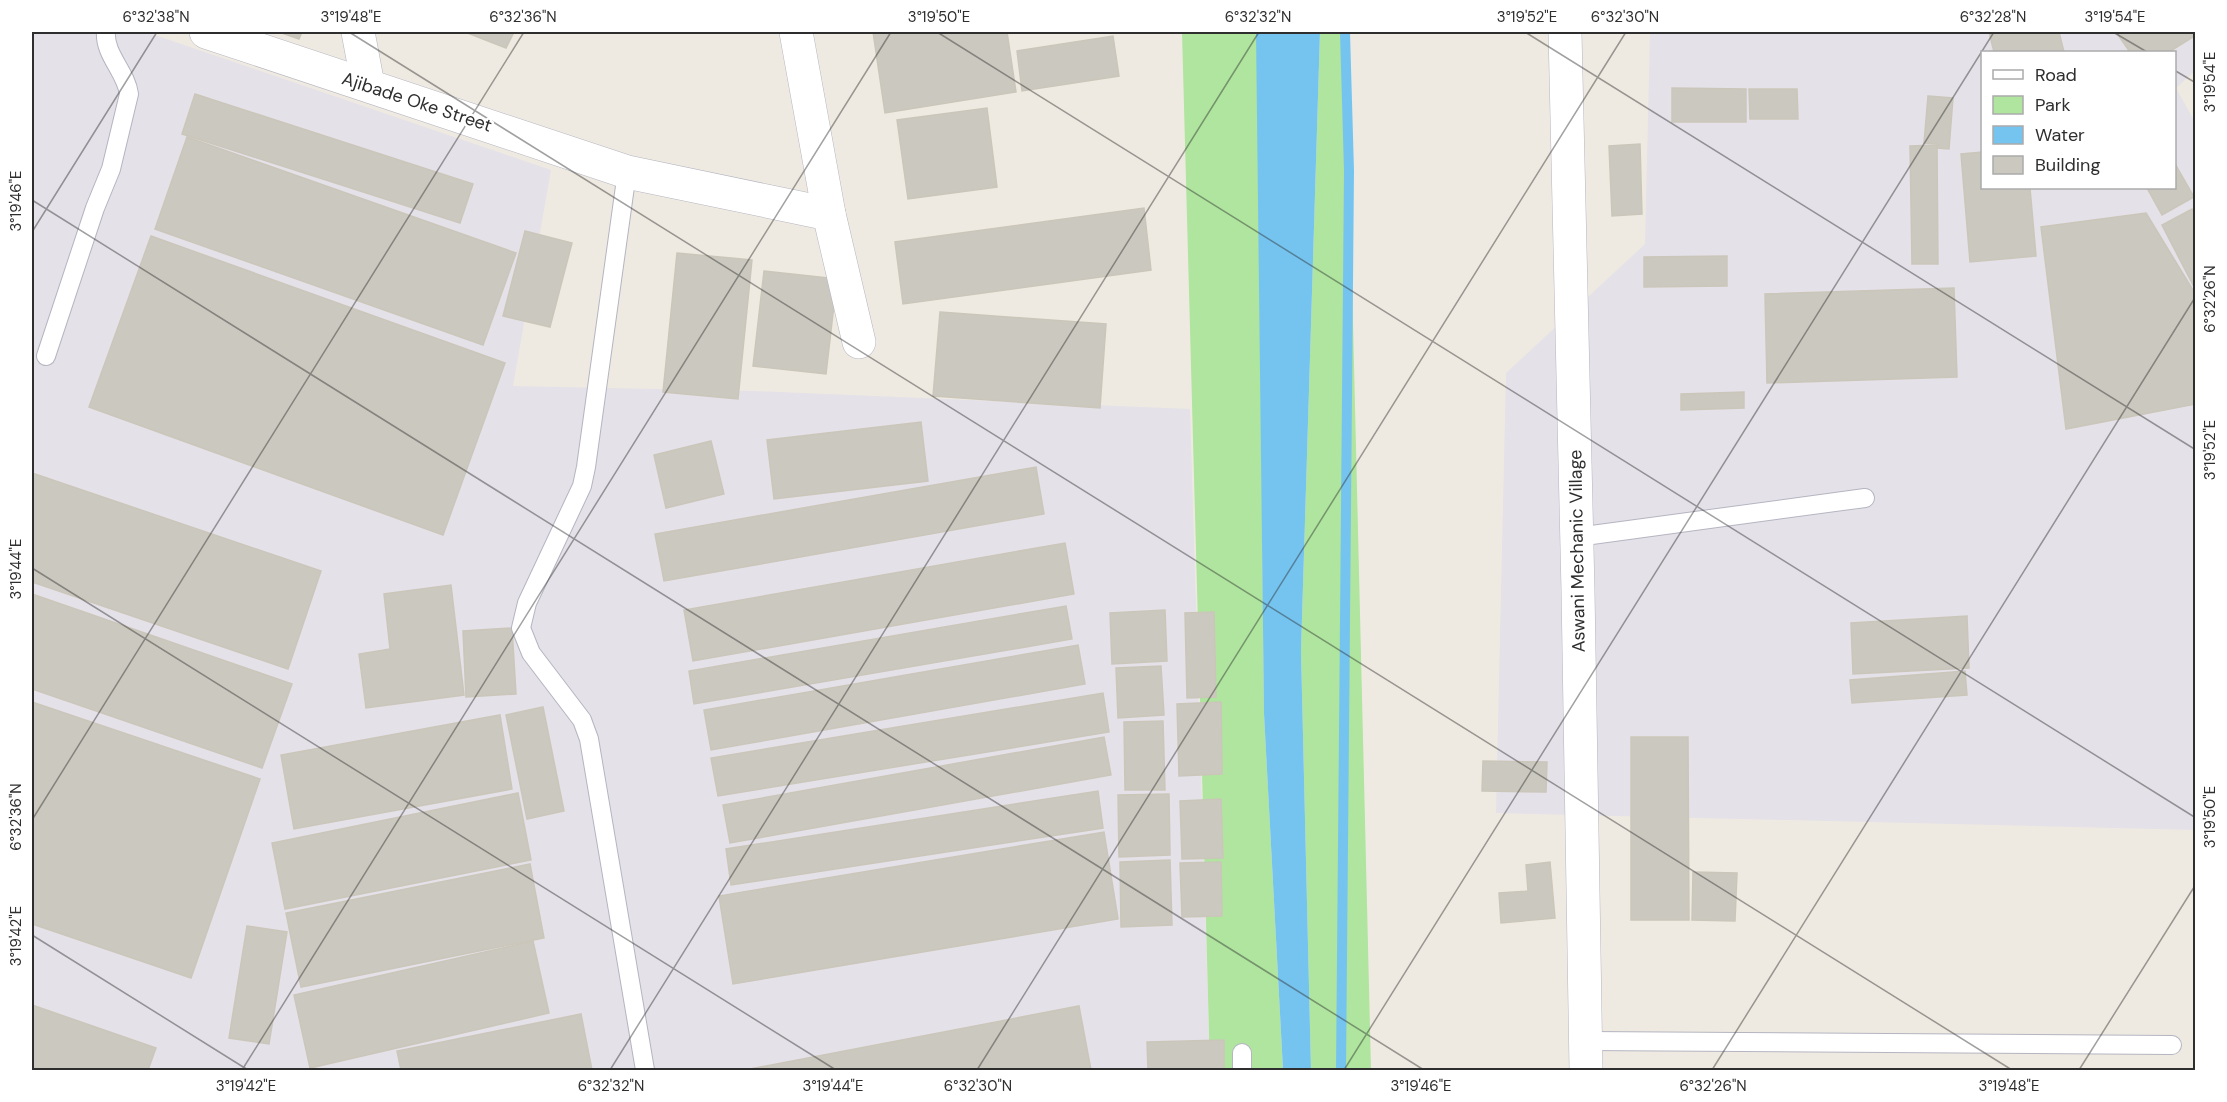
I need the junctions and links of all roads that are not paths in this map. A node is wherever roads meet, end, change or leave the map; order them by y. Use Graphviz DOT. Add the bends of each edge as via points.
graph roads {
  1 [pos="106,32"];
  2 [pos="206,32"];
  3 [pos="358,32"];
  4 [pos="796,32"];
  5 [pos="1565,32"];
  6 [pos="368,86"];
  7 [pos="627,172"];
  8 [pos="829,214"];
  9 [pos="859,342"];
  10 [pos="46,356"];
  11 [pos="1865,498"];
  12 [pos="1577,537"];
  13 [pos="2172,1045"];
  14 [pos="1586,1056"];
  15 [pos="645,1071"];
  1 -- 10 [label="lane" via="105,41 129,94 111,169"];
  2 -- 6 [label="street, Ajibade Oke Street"];
  3 -- 6 [label="street"];
  4 -- 8 [label="street"];
  5 -- 12 [label="street, Aswani Mechanic Village"];
  6 -- 7 [label="street, Ajibade Oke Street"];
  7 -- 8 [label="street, Ajibade Oke Street"];
  7 -- 15 [label="lane" via="582,486 527,603 520,628 531,653 582,720 589,739"];
  8 -- 9 [label="street"];
  11 -- 12 [label="lane"];
  12 -- 14 [label="street, Aswani Mechanic Village"];
  13 -- 14 [label="lane"];
}
